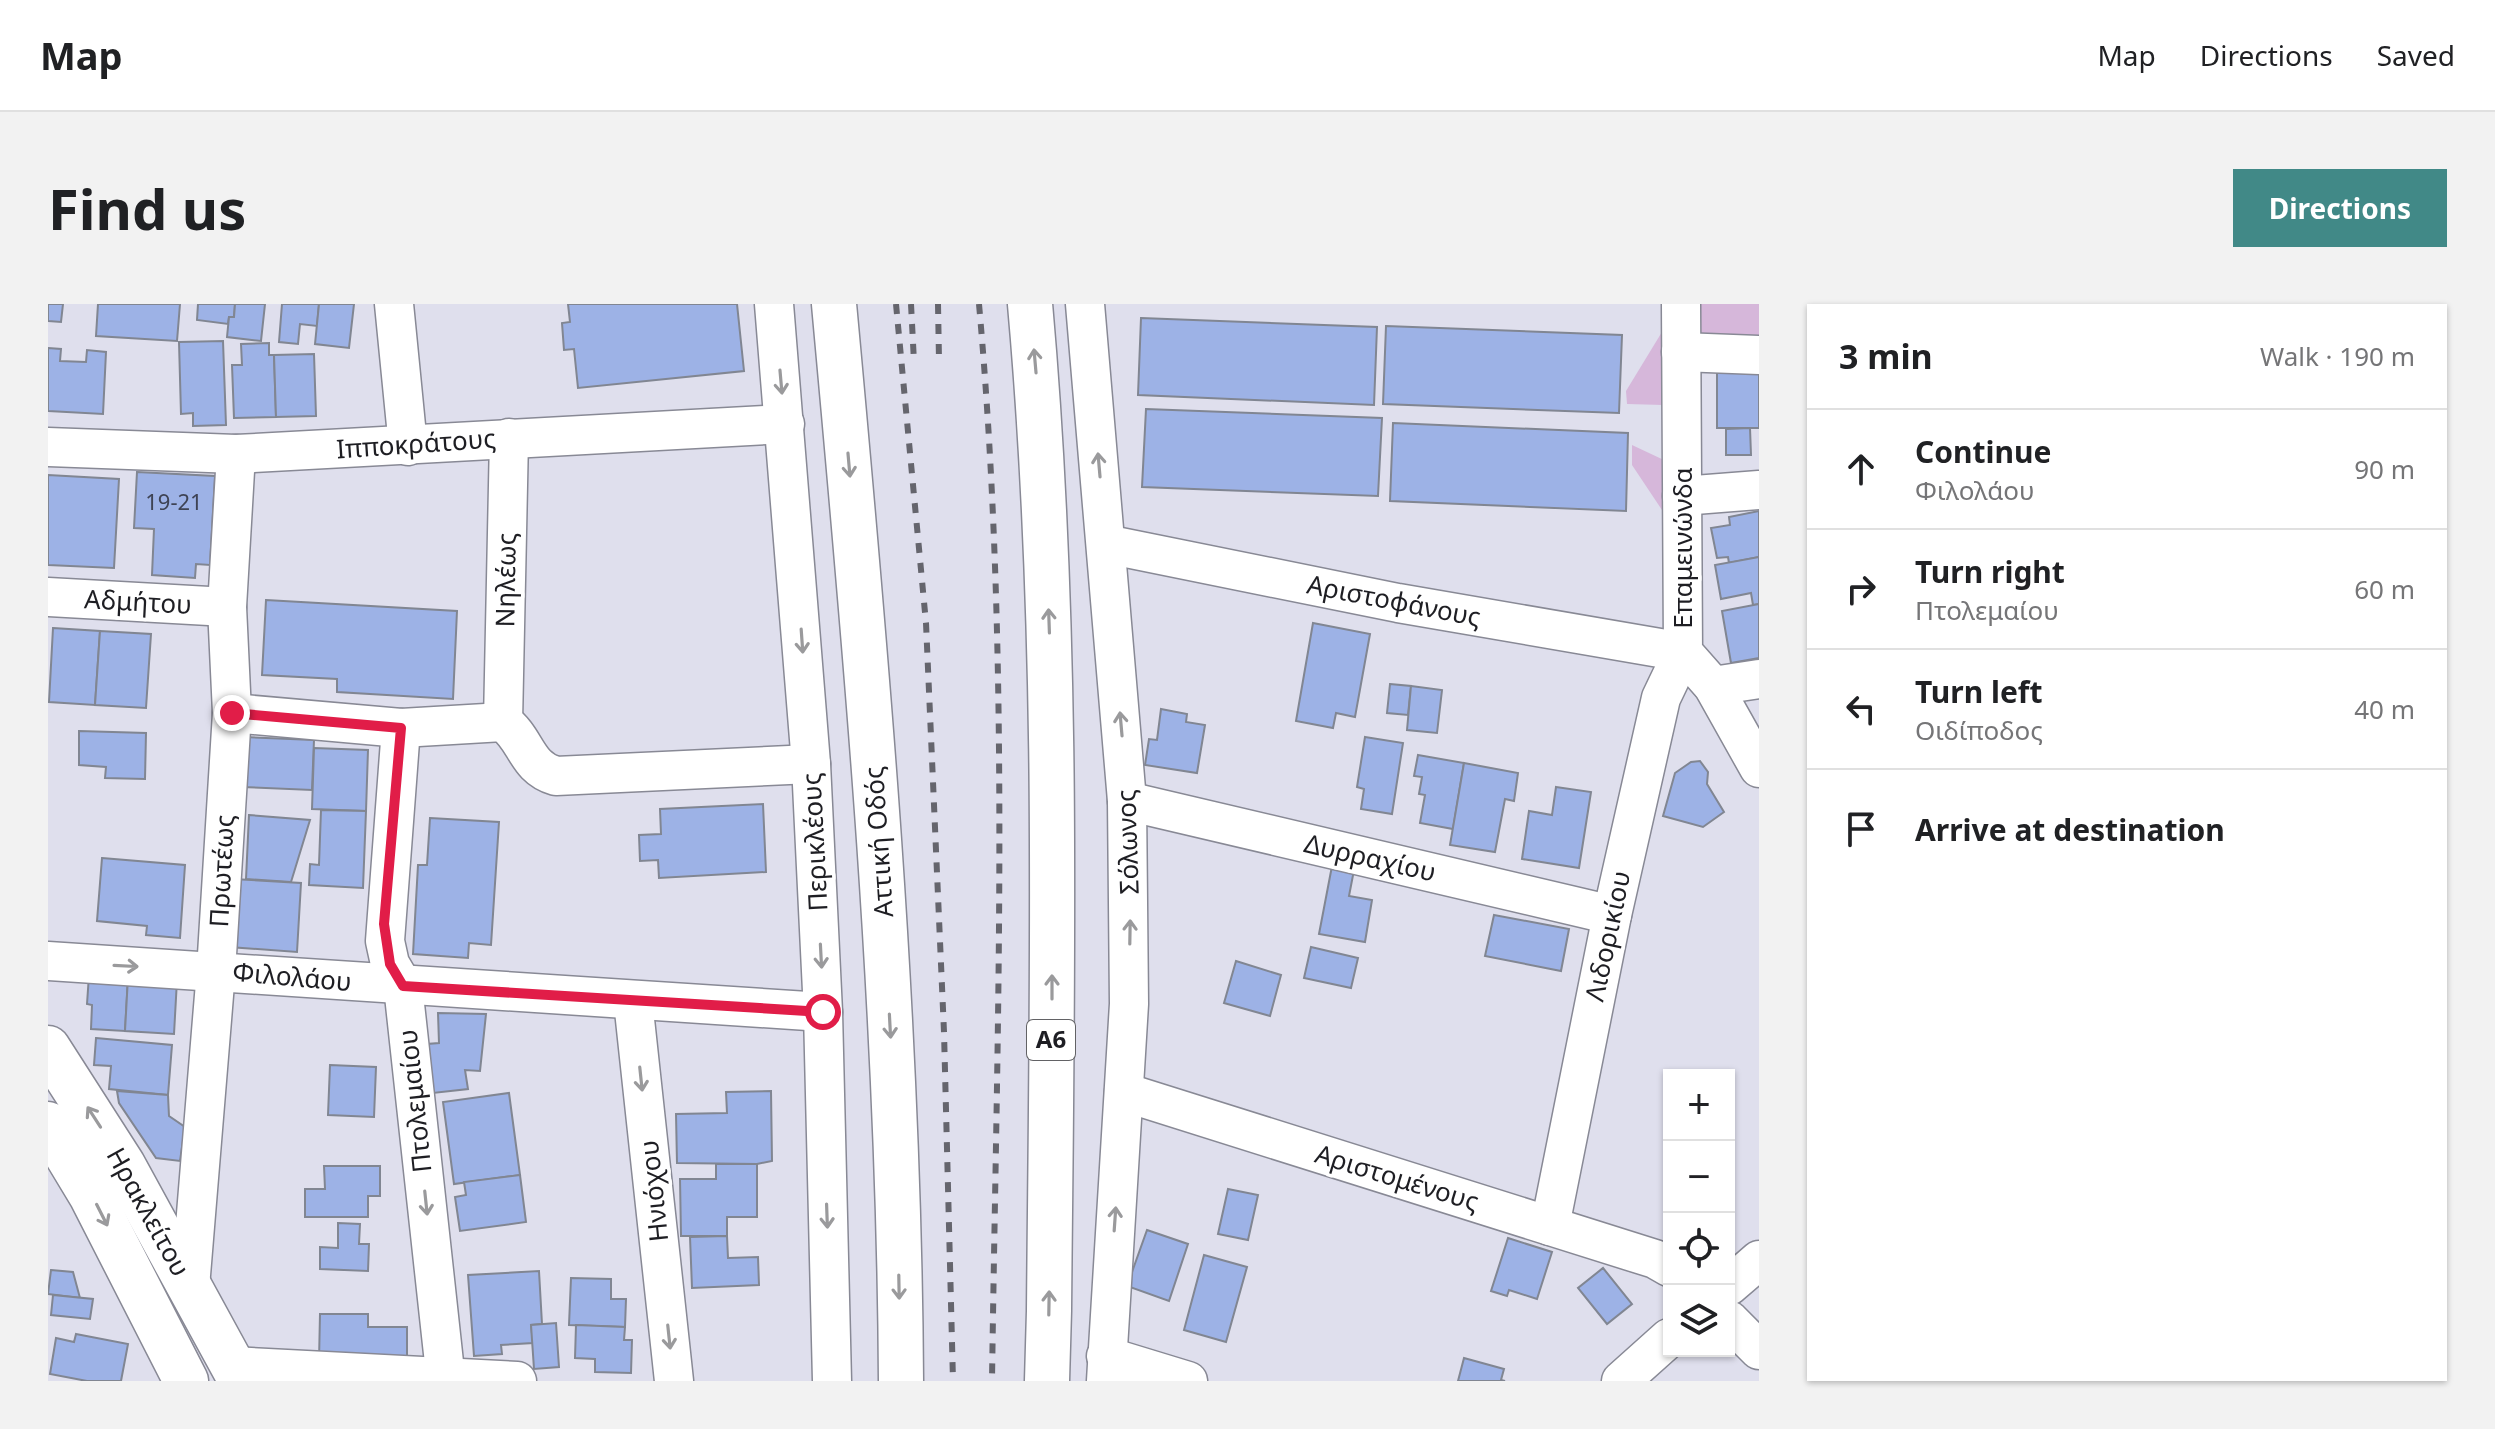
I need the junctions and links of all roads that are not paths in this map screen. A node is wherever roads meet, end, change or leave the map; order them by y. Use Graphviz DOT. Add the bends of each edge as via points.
graph roads {
  1 [pos="394,304"];
  2 [pos="774,304"];
  3 [pos="834,304"];
  4 [pos="1030,304"];
  5 [pos="1085,304"];
  6 [pos="1681,304"];
  7 [pos="1681,352"];
  8 [pos="1759,355"];
  9 [pos="785,424"];
  10 [pos="509,438"];
  11 [pos="408,446"];
  12 [pos="48,447"];
  13 [pos="236,454"];
  14 [pos="1759,490"];
  15 [pos="1682,496"];
  16 [pos="1106,544"];
  17 [pos="48,597"];
  18 [pos="227,607"];
  19 [pos="1683,652"];
  20 [pos="1759,679"];
  21 [pos="1713,686"];
  22 [pos="232,713"];
  23 [pos="503,722"];
  24 [pos="401,728"];
  25 [pos="811,764"];
  26 [pos="1759,768"];
  27 [pos="1127,801"];
  28 [pos="1612,915"];
  29 [pos="48,961"];
  30 [pos="216,971"];
  31 [pos="403,986"];
  32 [pos="633,1001"];
  33 [pos="823,1012"];
  34 [pos="48,1048"];
  35 [pos="1124,1092"];
  36 [pos="48,1124"];
  37 [pos="139,1194"];
  38 [pos="199,1196"];
  39 [pos="1550,1226"];
  40 [pos="1759,1260"];
  41 [pos="1663,1264"];
  42 [pos="1730,1285"];
  43 [pos="190,1287"];
  44 [pos="1735,1326"];
  45 [pos="1663,1343"];
  46 [pos="1759,1350"];
  47 [pos="1106,1368"];
  48 [pos="237,1373"];
  49 [pos="900,1377"];
  50 [pos="183,1378"];
  51 [pos="446,1379"];
  52 [pos="517,1381"];
  53 [pos="674,1381"];
  54 [pos="832,1381"];
  55 [pos="1047,1381"];
  56 [pos="1188,1381"];
  57 [pos="1621,1381"];
  1 -- 11 [label="street"];
  2 -- 9 [label="street, Περικλέους, one-way"];
  3 -- 49 [label="main road, Αττική Οδός, one-way" via="882,883 894,1097"];
  55 -- 4 [label="main road, Α6, one-way" via="1052,699 1042,441"];
  16 -- 5 [label="street, Σόλωνος, one-way"];
  6 -- 7 [label="street, Επαμεινώνδα"];
  7 -- 8 [label="street"];
  7 -- 15 [label="street, Επαμεινώνδα"];
  9 -- 10 [label="street, Ιπποκράτους"];
  9 -- 25 [label="street, Περικλέους, one-way"];
  10 -- 11 [label="street, Ιπποκράτους"];
  10 -- 23 [label="street, Νηλέως"];
  11 -- 13 [label="street, Ιπποκράτους"];
  12 -- 13 [label="street, Ιπποκράτους"];
  13 -- 18 [label="street, Πρωτέως"];
  14 -- 15 [label="street"];
  15 -- 19 [label="street, Επαμεινώνδα"];
  16 -- 19 [label="street, Αριστοφάνους" via="1398,603"];
  27 -- 16 [label="street, Σόλωνος, one-way"];
  17 -- 18 [label="street, Αδμήτου"];
  18 -- 22 [label="street, Πρωτέως"];
  19 -- 21 [label="street, Επαμεινώνδα"];
  19 -- 28 [label="street, Λιδορικίου" via="1661,698"];
  20 -- 21 [label="street"];
  21 -- 26 [label="street, Επαμεινώνδα"];
  22 -- 24 [label="street"];
  22 -- 30 [label="street, Πρωτέως"];
  23 -- 24 [label="street"];
  23 -- 25 [label="street" via="517,732 542,772 556,776"];
  24 -- 31 [label="street, Πτολεμαίου" via="384,924 390,964"];
  25 -- 33 [label="street, Περικλέους, one-way"];
  27 -- 28 [label="street, Δυρραχίου"];
  35 -- 27 [label="street, Σόλωνος, one-way" via="1130,921"];
  28 -- 39 [label="street, Λιδορικίου"];
  29 -- 30 [label="street, Φιλολάου, one-way"];
  30 -- 31 [label="street, Φιλολάου"];
  30 -- 38 [label="street, Πρωτέως"];
  31 -- 32 [label="street, Φιλολάου"];
  31 -- 51 [label="street, Πτολεμαίου, one-way"];
  32 -- 33 [label="street, Φιλολάου"];
  32 -- 53 [label="street, Ηνιόχου, one-way"];
  33 -- 54 [label="street, Περικλέους, one-way"];
  37 -- 34 [label="main road, Ηρακλείτου, one-way"];
  35 -- 39 [label="street, Αριστομένους"];
  47 -- 35 [label="street, Σόλωνος, one-way"];
  36 -- 50 [label="main road, Ηρακλείτου, one-way" via="91,1195"];
  37 -- 38 [label="street"];
  37 -- 43 [label="main road, Ηρακλείτου"];
  38 -- 43 [label="street, Πρωτέως"];
  39 -- 41 [label="street, Αριστομένους"];
  40 -- 42 [label="street"];
  43 -- 48 [label="main road, Ηρακλείτου"];
  44 -- 46 [label="street"];
  45 -- 57 [label="street"];
  47 -- 56 [label="street"];
  48 -- 51 [label="street"];
  51 -- 52 [label="street"];
}
